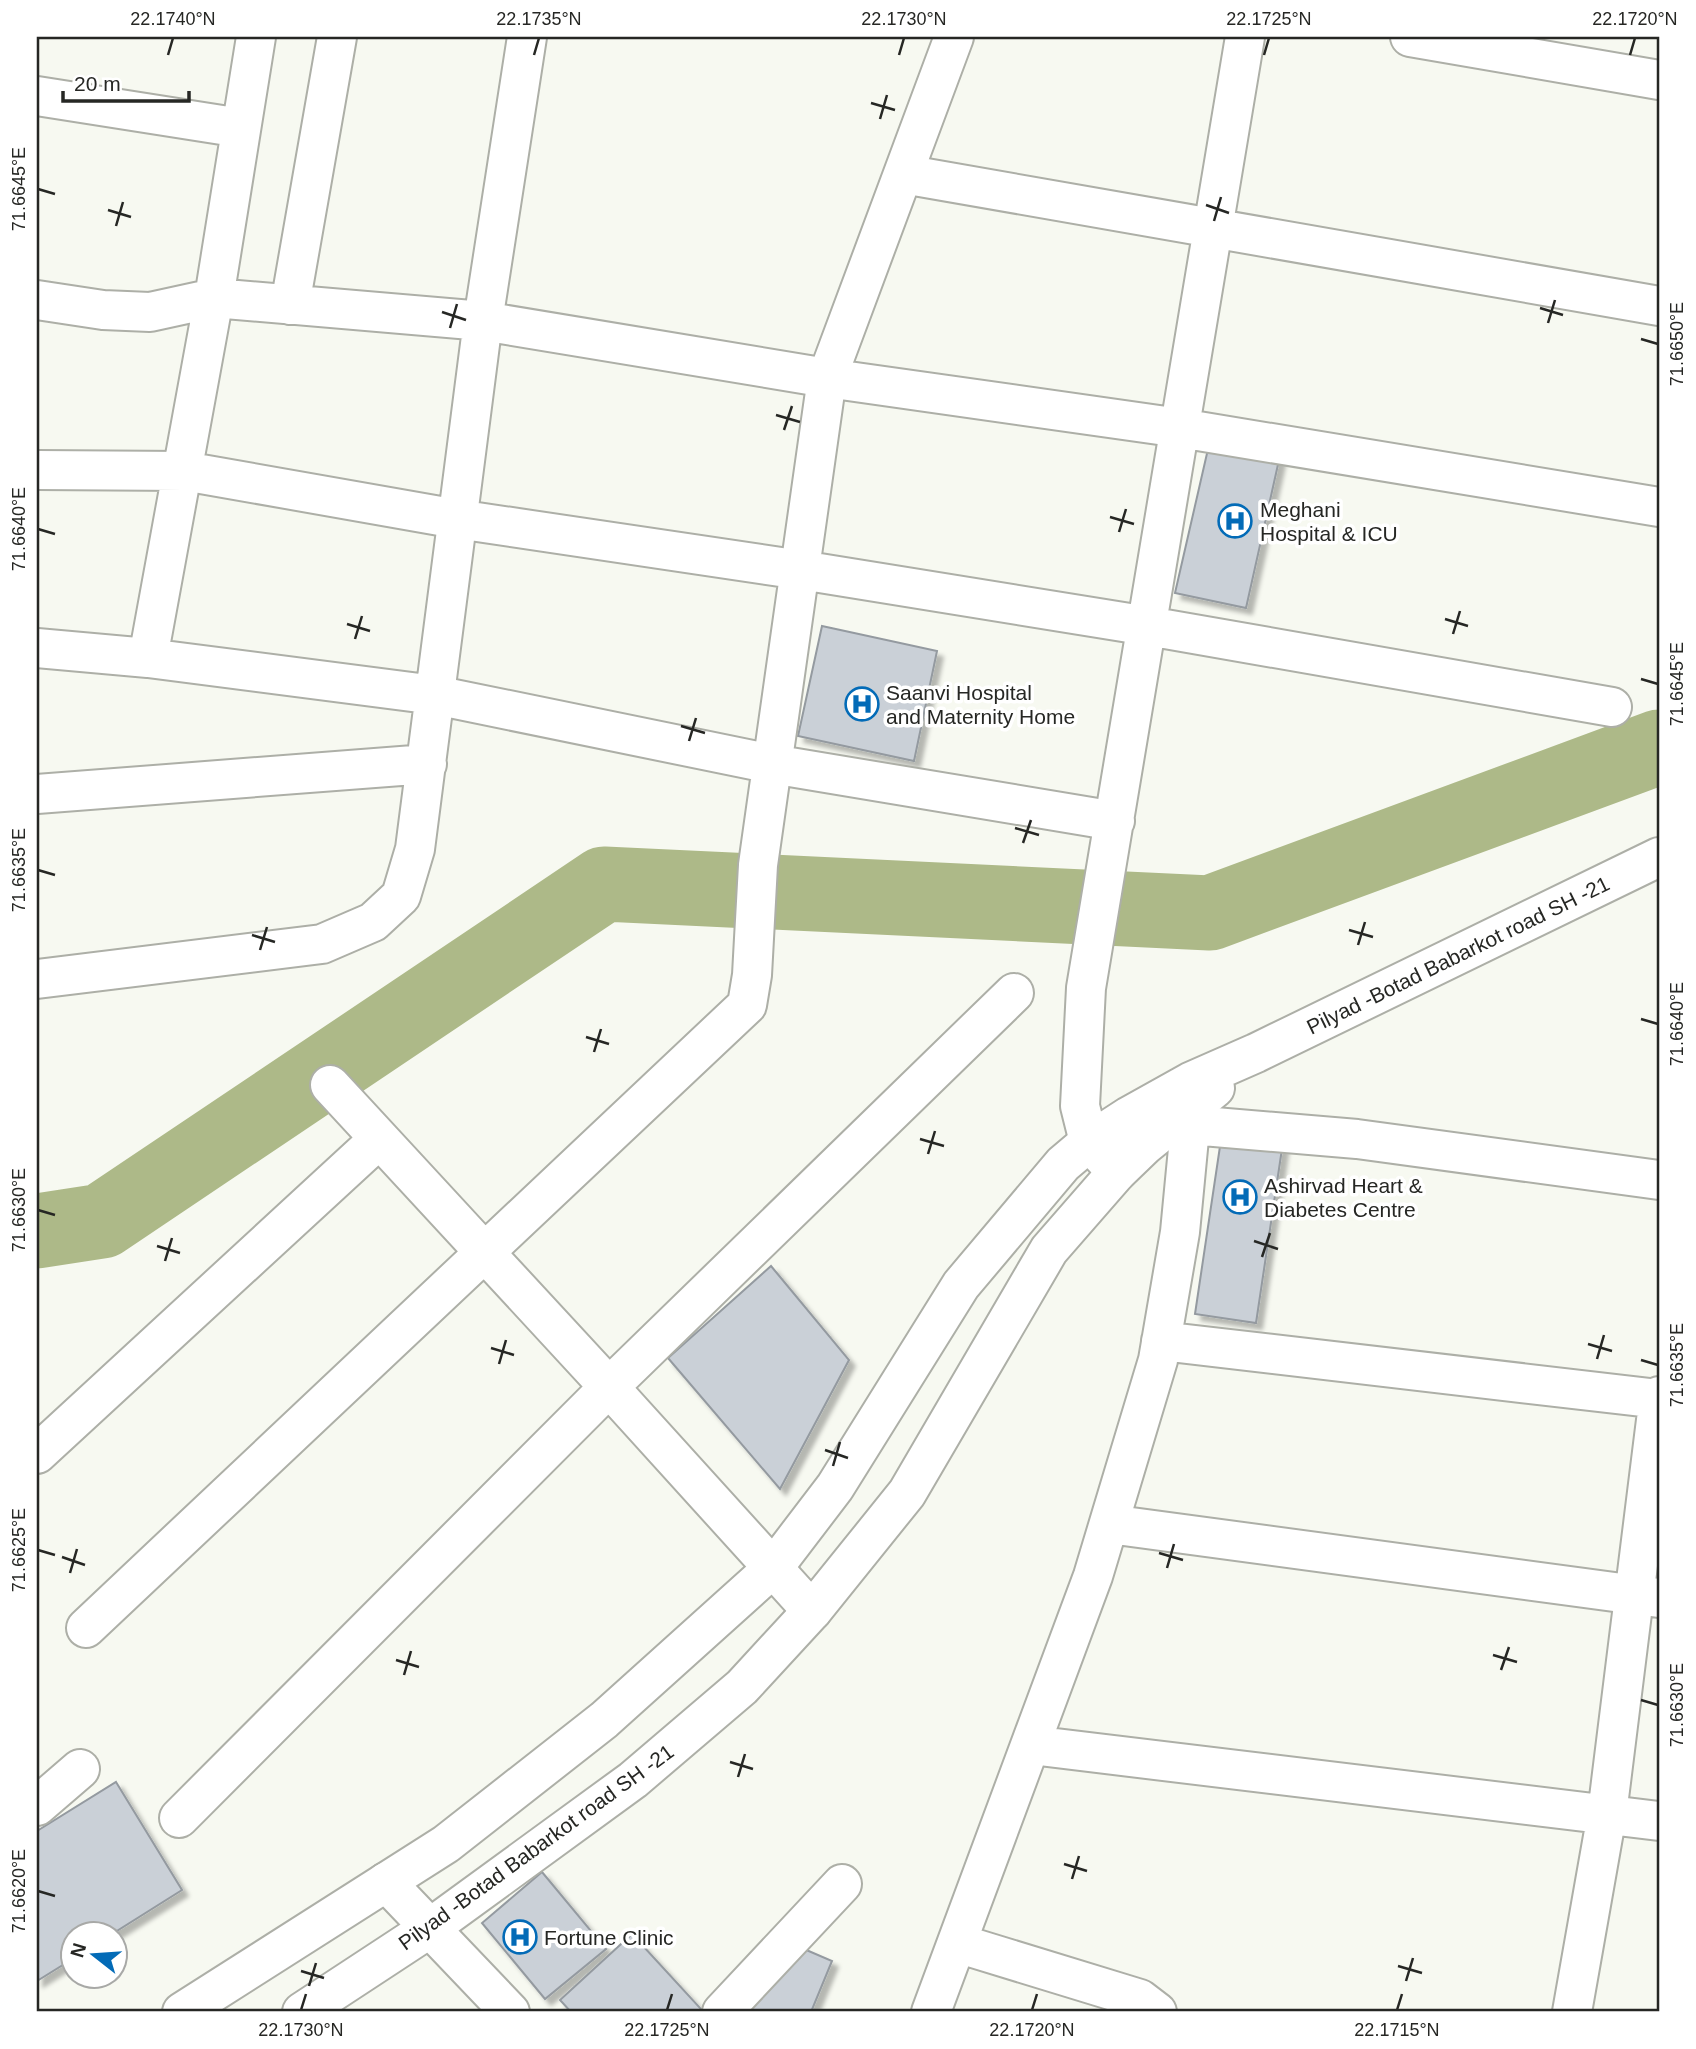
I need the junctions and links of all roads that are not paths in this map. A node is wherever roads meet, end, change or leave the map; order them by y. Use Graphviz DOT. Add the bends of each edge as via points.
graph roads {
  1 [pos="256,37"];
  2 [pos="337,37"];
  3 [pos="527,37"];
  4 [pos="954,37"];
  5 [pos="1245,37"];
  6 [pos="1410,37"];
  7 [pos="1659,80"];
  8 [pos="37,96"];
  9 [pos="241,128"];
  10 [pos="903,174"];
  11 [pos="1213,228"];
  12 [pos="214,298"];
  13 [pos="37,300"];
  14 [pos="290,305"];
  15 [pos="1659,306"];
  16 [pos="483,321"];
  17 [pos="827,378"];
  18 [pos="1180,428"];
  19 [pos="37,470"];
  20 [pos="184,471"];
  21 [pos="1659,507"];
  22 [pos="457,519"];
  23 [pos="801,570"];
  24 [pos="1148,626"];
  25 [pos="37,648"];
  26 [pos="148,658"];
  27 [pos="435,695"];
  28 [pos="1612,707"];
  29 [pos="427,764"];
  30 [pos="772,764"];
  31 [pos="37,794"];
  32 [pos="1115,821"];
  33 [pos="1659,857"];
  34 [pos="37,979"];
  35 [pos="1014,993"];
  36 [pos="1256,1053"];
  37 [pos="330,1086"];
  38 [pos="1191,1116"];
  39 [pos="379,1139"];
  40 [pos="1088,1142"];
  41 [pos="1117,1172"];
  42 [pos="1659,1180"];
  43 [pos="485,1253"];
  44 [pos="1161,1341"];
  45 [pos="609,1387"];
  46 [pos="1659,1398"];
  47 [pos="37,1454"];
  48 [pos="1109,1524"];
  49 [pos="774,1567"];
  50 [pos="1647,1596"];
  51 [pos="812,1611"];
  52 [pos="86,1628"];
  53 [pos="1031,1745"];
  54 [pos="80,1769"];
  55 [pos="37,1806"];
  56 [pos="1607,1814"];
  57 [pos="179,1818"];
  58 [pos="1659,1821"];
  59 [pos="387,1882"];
  60 [pos="842,1884"];
  61 [pos="430,1928"];
  62 [pos="957,1943"];
  63 [pos="182,2012"];
  64 [pos="302,2012"];
  65 [pos="510,2012"];
  66 [pos="722,2012"];
  67 [pos="931,2012"];
  68 [pos="1157,2012"];
  69 [pos="1572,2012"];
  1 -- 9 [label="street"];
  2 -- 14 [label="street"];
  3 -- 16 [label="street"];
  4 -- 10 [label="street"];
  5 -- 11 [label="street"];
  6 -- 7 [label="street"];
  8 -- 9 [label="street"];
  9 -- 12 [label="street"];
  10 -- 11 [label="street"];
  10 -- 17 [label="street"];
  11 -- 15 [label="street"];
  11 -- 18 [label="street"];
  12 -- 13 [label="street" via="150,312"];
  12 -- 14 [label="street"];
  12 -- 20 [label="street"];
  14 -- 16 [label="street"];
  16 -- 17 [label="street"];
  16 -- 22 [label="street"];
  17 -- 18 [label="street"];
  17 -- 23 [label="street"];
  18 -- 21 [label="street"];
  18 -- 24 [label="street"];
  19 -- 20 [label="street"];
  20 -- 22 [label="street"];
  20 -- 26 [label="street"];
  22 -- 23 [label="street"];
  22 -- 27 [label="street"];
  23 -- 24 [label="street"];
  23 -- 30 [label="street"];
  24 -- 28 [label="street"];
  24 -- 32 [label="street"];
  25 -- 26 [label="street"];
  26 -- 27 [label="street"];
  27 -- 29 [label="street"];
  27 -- 30 [label="street"];
  29 -- 31 [label="street"];
  29 -- 34 [label="street" via="415,849 401,896 373,922 322,944"];
  30 -- 32 [label="street"];
  30 -- 43 [label="street" via="747,1004"];
  32 -- 40 [label="street" via="1086,988 1080,1106"];
  33 -- 36 [label="street, Pilyad -Botad Babarkot road SH -21"];
  35 -- 45 [label="street"];
  36 -- 38 [label="street, Pilyad -Botad Babarkot road SH -21"];
  36 -- 40 [label="street, Pilyad -Botad Babarkot road SH -21" via="1190,1082"];
  37 -- 39 [label="street"];
  38 -- 41 [label="street, Pilyad -Botad Babarkot road SH -21"];
  38 -- 42 [label="street"];
  38 -- 44 [label="street" via="1180,1232"];
  39 -- 43 [label="street"];
  39 -- 47 [label="street"];
  40 -- 41 [label="street"];
  40 -- 49 [label="street, Pilyad -Botad Babarkot road SH -21" via="1063,1164 961,1285 835,1487"];
  41 -- 51 [label="street, Pilyad -Botad Babarkot road SH -21" via="1049,1250 907,1493"];
  43 -- 45 [label="street"];
  43 -- 52 [label="street"];
  44 -- 46 [label="street"];
  44 -- 48 [label="street"];
  45 -- 49 [label="street"];
  45 -- 57 [label="street"];
  46 -- 50 [label="street"];
  48 -- 50 [label="street"];
  48 -- 53 [label="street"];
  49 -- 51 [label="street"];
  49 -- 59 [label="street, Pilyad -Botad Babarkot road SH -21" via="604,1720 446,1844"];
  50 -- 56 [label="street"];
  51 -- 61 [label="street, Pilyad -Botad Babarkot road SH -21" via="742,1687 633,1780"];
  53 -- 56 [label="street"];
  53 -- 62 [label="street"];
  54 -- 55 [label="street"];
  56 -- 58 [label="street"];
  56 -- 69 [label="street"];
  59 -- 61 [label="street"];
  59 -- 63 [label="street, Pilyad -Botad Babarkot road SH -21"];
  60 -- 66 [label="street"];
  61 -- 64 [label="street, Pilyad -Botad Babarkot road SH -21"];
  61 -- 65 [label="street"];
  62 -- 67 [label="street"];
  62 -- 68 [label="street" via="1140,1999"];
}
